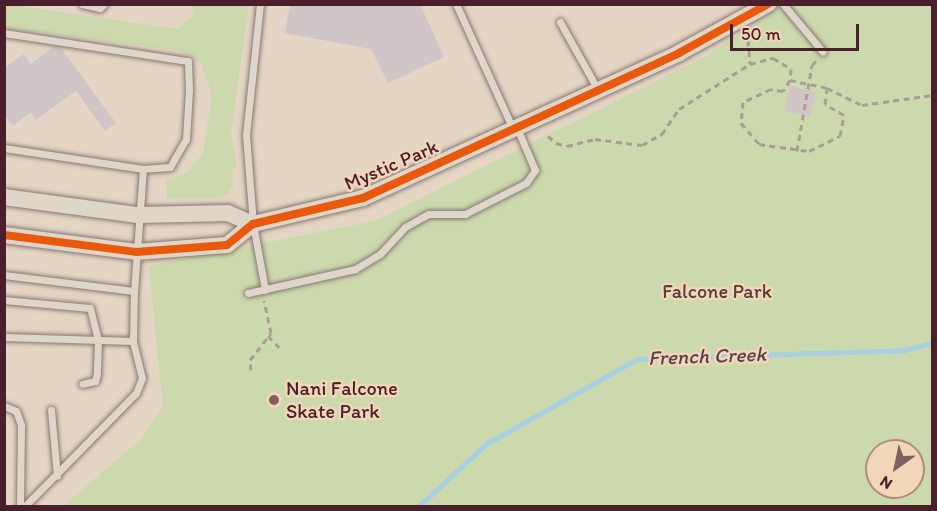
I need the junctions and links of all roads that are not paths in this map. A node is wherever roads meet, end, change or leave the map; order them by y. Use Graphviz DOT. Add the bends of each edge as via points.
graph roads {
  1 [pos="82,4"];
  2 [pos="104,4"];
  3 [pos="260,4"];
  4 [pos="456,4"];
  5 [pos="768,4"];
  6 [pos="783,4"];
  7 [pos="560,22"];
  8 [pos="4,33"];
  9 [pos="823,52"];
  10 [pos="598,90"];
  11 [pos="515,128"];
  12 [pos="4,148"];
  13 [pos="142,169"];
  14 [pos="4,197"];
  15 [pos="138,215"];
  16 [pos="253,224"];
  17 [pos="4,235"];
  18 [pos="136,252"];
  19 [pos="4,276"];
  20 [pos="263,290"];
  21 [pos="134,291"];
  22 [pos="248,293"];
  23 [pos="4,300"];
  24 [pos="4,337"];
  25 [pos="98,340"];
  26 [pos="133,341"];
  27 [pos="82,384"];
  28 [pos="4,406"];
  29 [pos="51,410"];
  30 [pos="57,476"];
  31 [pos="20,507"];
  32 [pos="25,507"];
  1 -- 2 [label="lane" via="100,8"];
  3 -- 16 [label="lane" via="246,135"];
  4 -- 11 [label="lane"];
  5 -- 10 [label="street, Mystic Park" via="679,53"];
  6 -- 9 [label="lane"];
  7 -- 10 [label="lane"];
  8 -- 13 [label="lane" via="188,61 186,139 171,167"];
  10 -- 11 [label="street, Mystic Park"];
  11 -- 16 [label="street, Mystic Park" via="363,198"];
  11 -- 20 [label="lane" via="535,170 526,183 465,214 428,214 405,226 380,254 355,269"];
  12 -- 13 [label="lane"];
  13 -- 15 [label="lane"];
  14 -- 15 [label="street"];
  15 -- 16 [label="street" via="228,213"];
  15 -- 18 [label="lane"];
  16 -- 18 [label="street, Mystic Park" via="227,245"];
  16 -- 20 [label="lane"];
  17 -- 18 [label="street, Mystic Park"];
  18 -- 21 [label="lane"];
  19 -- 21 [label="lane"];
  20 -- 22 [label="lane"];
  21 -- 26 [label="lane"];
  23 -- 25 [label="lane" via="83,304 94,316"];
  24 -- 25 [label="lane"];
  25 -- 26 [label="lane"];
  25 -- 27 [label="lane" via="95,381"];
  26 -- 30 [label="lane" via="142,378 136,393"];
  28 -- 31 [label="lane" via="16,411 21,425"];
  29 -- 30 [label="lane"];
  30 -- 32 [label="lane"];
}
